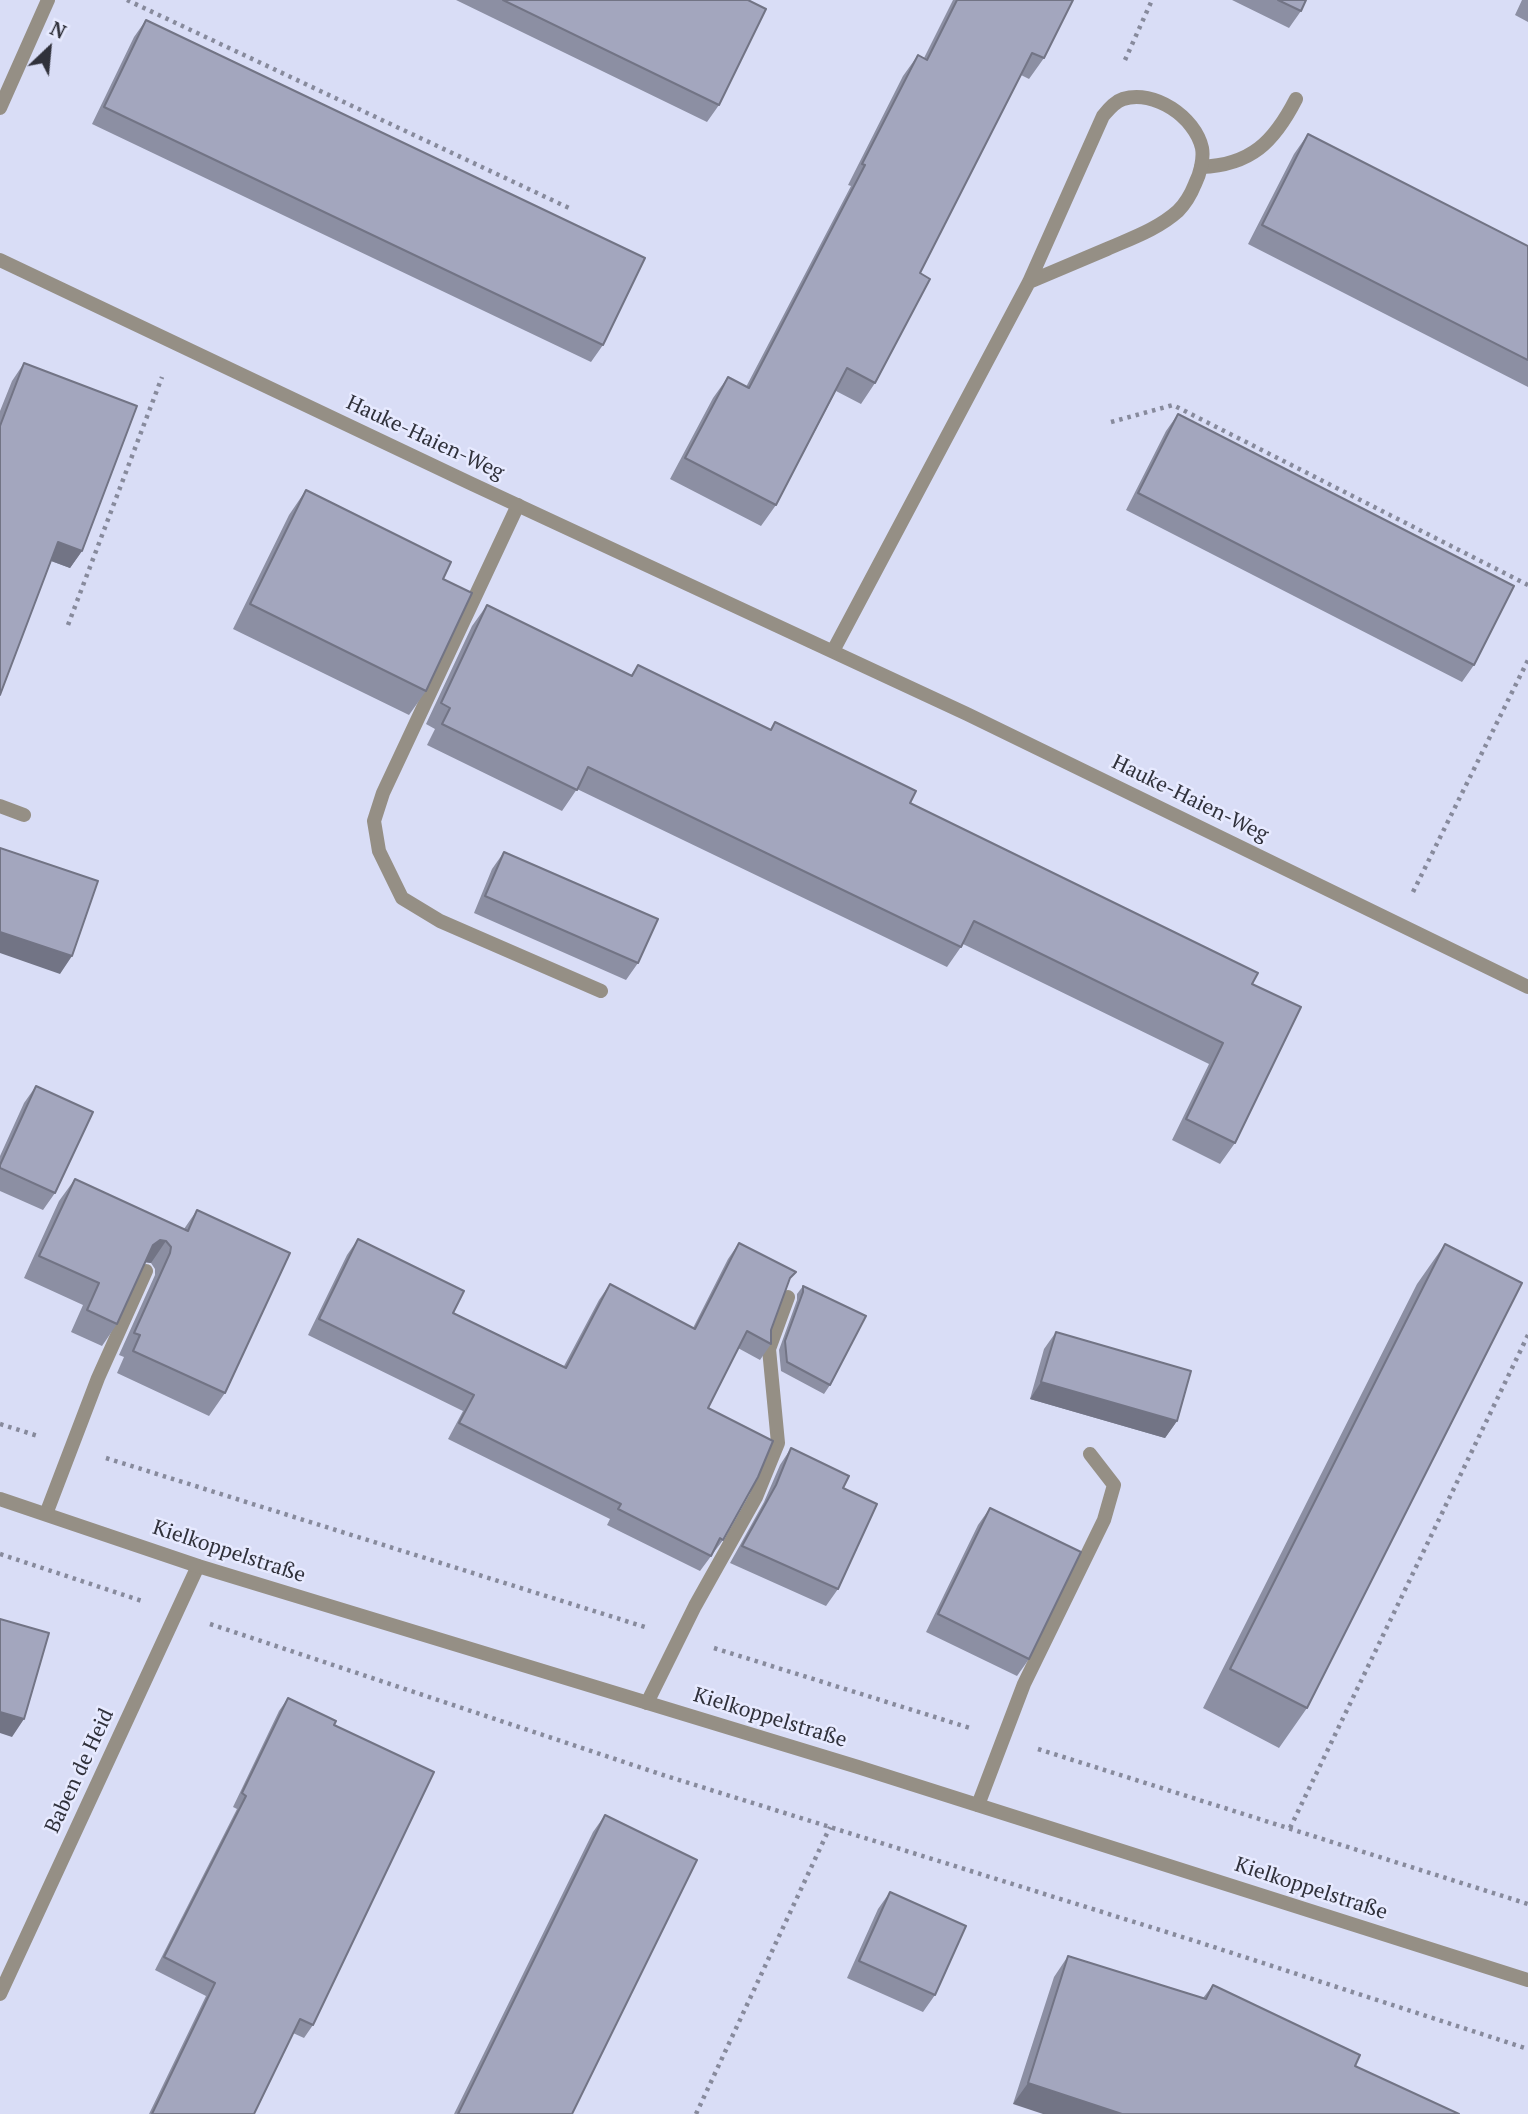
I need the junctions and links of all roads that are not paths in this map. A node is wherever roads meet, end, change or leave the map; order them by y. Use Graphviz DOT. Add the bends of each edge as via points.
graph roads {
  1 [pos="48,0"];
  2 [pos="1296,99"];
  3 [pos="0,108"];
  4 [pos="1201,167"];
  5 [pos="0,260"];
  6 [pos="1028,282"];
  7 [pos="518,505"];
  8 [pos="833,651"];
  9 [pos="0,806"];
  10 [pos="24,815"];
  11 [pos="1528,987"];
  12 [pos="601,991"];
  13 [pos="146,1271"];
  14 [pos="788,1297"];
  15 [pos="1090,1454"];
  16 [pos="0,1499"];
  17 [pos="46,1514"];
  18 [pos="198,1566"];
  19 [pos="647,1703"];
  20 [pos="978,1805"];
  21 [pos="1528,1980"];
  22 [pos="0,1994"];
  1 -- 3 [label="street"];
  2 -- 4 [label="street" via="1266,144 1241,160"];
  4 -- 6 [label="street" via="1188,199 1148,232"];
  4 -- 6 [label="street" via="1202,149 1184,117 1141,97 1118,102 1103,116"];
  5 -- 7 [label="street, Hauke-Haien-Weg"];
  6 -- 8 [label="street"];
  7 -- 8 [label="street, Hauke-Haien-Weg"];
  7 -- 12 [label="street" via="383,793 374,821 379,851 402,898 440,922"];
  8 -- 11 [label="street, Hauke-Haien-Weg"];
  9 -- 10 [label="street"];
  13 -- 17 [label="street" via="98,1378"];
  14 -- 19 [label="street" via="769,1349 778,1443 756,1497"];
  15 -- 20 [label="street" via="1114,1485 1104,1520 1024,1684"];
  16 -- 17 [label="street, Kielkoppelstraße"];
  17 -- 18 [label="street, Kielkoppelstraße"];
  18 -- 19 [label="street, Kielkoppelstraße"];
  18 -- 22 [label="street, Baben de Heid"];
  19 -- 20 [label="street, Kielkoppelstraße"];
  20 -- 21 [label="street, Kielkoppelstraße"];
}
